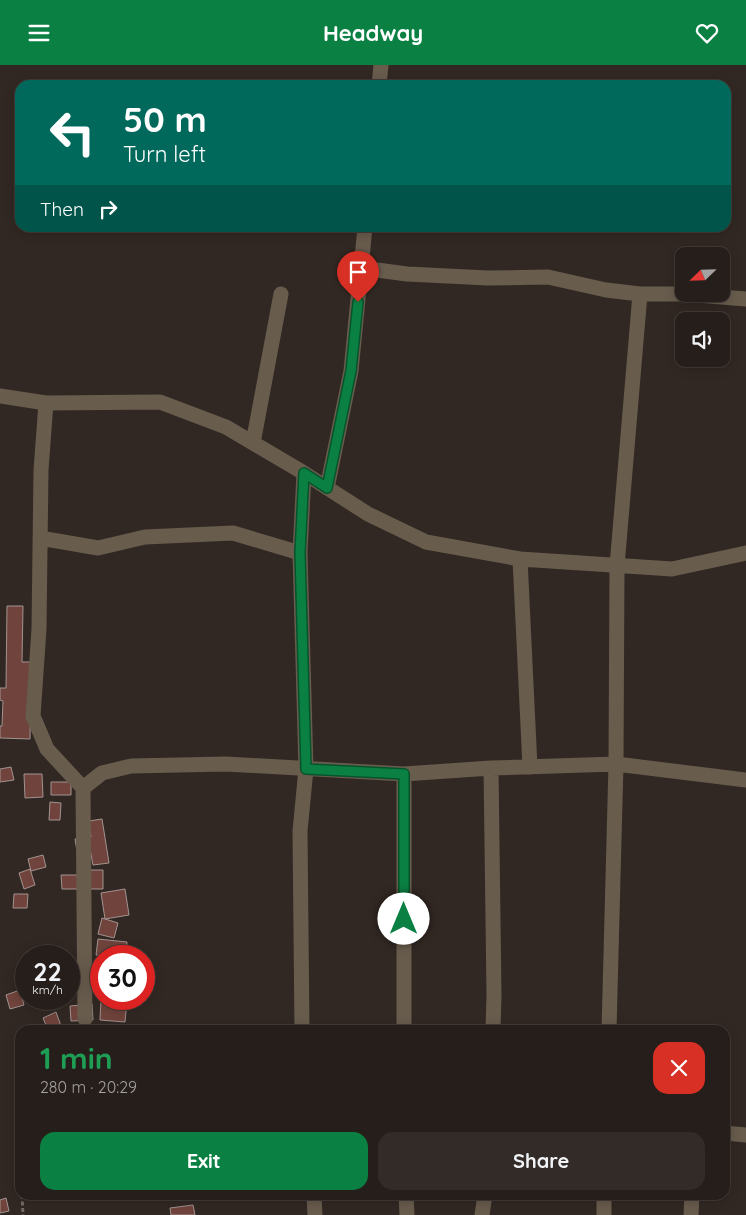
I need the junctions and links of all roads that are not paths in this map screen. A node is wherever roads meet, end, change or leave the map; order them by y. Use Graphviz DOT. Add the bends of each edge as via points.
graph roads {
  1 [pos="381,65"];
  2 [pos="380,80"];
  3 [pos="365,232"];
  4 [pos="362,268"];
  5 [pos="281,294"];
  6 [pos="640,294"];
  7 [pos="675,294"];
  8 [pos="730,298"];
  9 [pos="746,299"];
  10 [pos="0,397"];
  11 [pos="46,403"];
  12 [pos="253,443"];
  13 [pos="304,473"];
  14 [pos="327,488"];
  15 [pos="40,538"];
  16 [pos="300,553"];
  17 [pos="746,553"];
  18 [pos="520,559"];
  19 [pos="617,566"];
  20 [pos="616,764"];
  21 [pos="530,767"];
  22 [pos="491,768"];
  23 [pos="306,769"];
  24 [pos="404,774"];
  25 [pos="746,780"];
  26 [pos="83,788"];
  27 [pos="85,1019"];
  28 [pos="302,1025"];
  29 [pos="404,1025"];
  30 [pos="493,1025"];
  31 [pos="609,1025"];
  32 [pos="730,1133"];
  33 [pos="746,1135"];
  34 [pos="314,1200"];
  35 [pos="406,1200"];
  36 [pos="484,1200"];
  37 [pos="604,1200"];
  38 [pos="692,1200"];
  39 [pos="316,1215"];
  40 [pos="407,1215"];
  41 [pos="482,1215"];
  42 [pos="604,1215"];
  43 [pos="691,1215"];
  1 -- 2 [label="street"];
  3 -- 4 [label="street"];
  4 -- 6 [label="street" via="488,278 548,277"];
  4 -- 14 [label="street" via="351,371"];
  5 -- 12 [label="street"];
  6 -- 7 [label="street"];
  6 -- 19 [label="street"];
  8 -- 9 [label="street"];
  10 -- 11 [label="street"];
  11 -- 12 [label="street" via="160,403 226,427"];
  11 -- 15 [label="street"];
  12 -- 13 [label="street"];
  13 -- 14 [label="street"];
  13 -- 16 [label="street"];
  14 -- 18 [label="street" via="368,514 426,542"];
  15 -- 16 [label="street" via="98,548 145,537 233,533"];
  15 -- 26 [label="street" via="39,629 33,716 47,749"];
  16 -- 23 [label="street"];
  17 -- 19 [label="street" via="672,569"];
  18 -- 19 [label="street"];
  18 -- 21 [label="street"];
  19 -- 20 [label="street"];
  20 -- 21 [label="street"];
  20 -- 25 [label="street"];
  20 -- 31 [label="street"];
  21 -- 22 [label="street"];
  22 -- 24 [label="street"];
  22 -- 30 [label="street"];
  23 -- 24 [label="street"];
  23 -- 26 [label="street" via="226,764 131,766 102,773"];
  23 -- 28 [label="street" via="300,831"];
  24 -- 29 [label="street"];
  26 -- 27 [label="street"];
  32 -- 33 [label="street"];
  34 -- 39 [label="street"];
  35 -- 40 [label="street"];
  36 -- 41 [label="street"];
  37 -- 42 [label="street"];
  38 -- 43 [label="street"];
}
